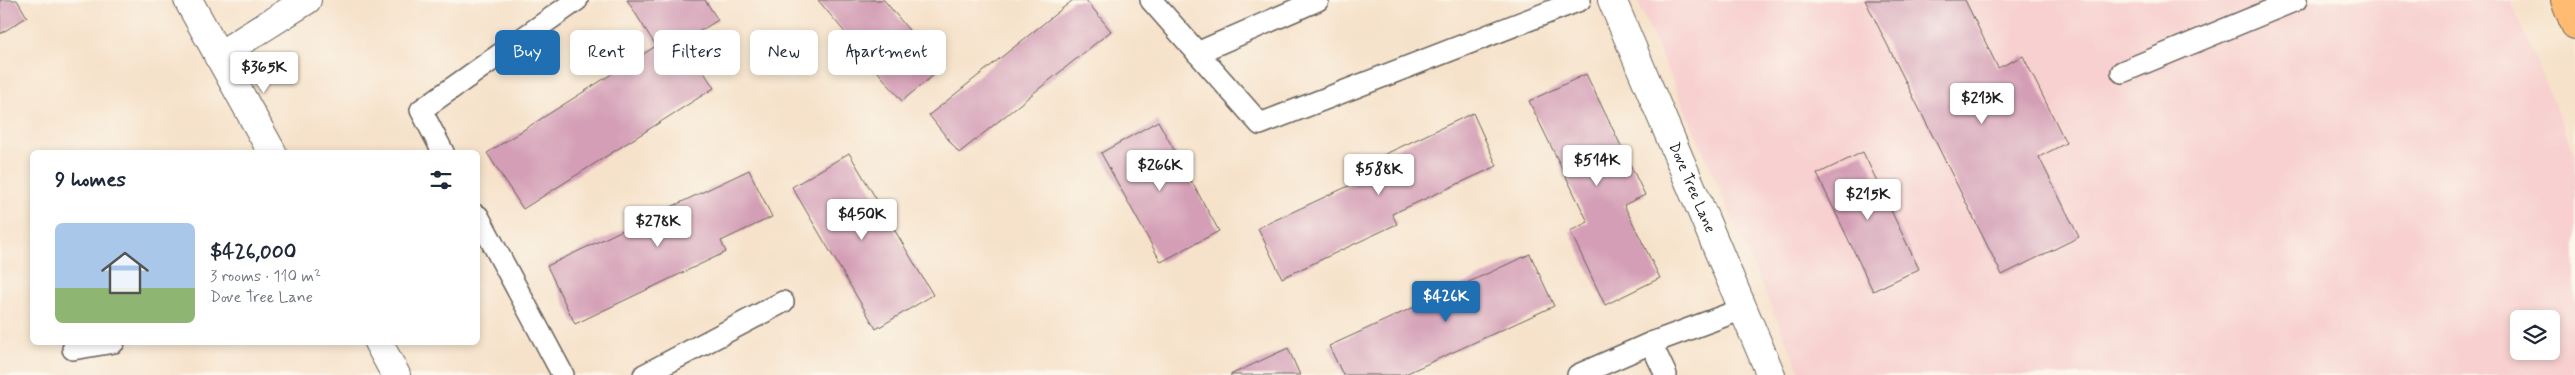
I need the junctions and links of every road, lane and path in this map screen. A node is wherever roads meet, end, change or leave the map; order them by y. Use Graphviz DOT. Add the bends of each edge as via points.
graph roads {
  1 [pos="188,0"];
  2 [pos="307,0"];
  3 [pos="577,0"];
  4 [pos="1151,0"];
  5 [pos="1318,0"];
  6 [pos="1580,0"];
  7 [pos="1612,0"];
  8 [pos="2296,0"];
  9 [pos="2565,0"];
  10 [pos="2575,24"];
  11 [pos="1197,53"];
  12 [pos="218,56"];
  13 [pos="2122,72"];
  14 [pos="271,150"];
  15 [pos="442,150"];
  16 [pos="480,220"];
  17 [pos="783,302"];
  18 [pos="1743,309"];
  19 [pos="1652,343"];
  20 [pos="96,345"];
  21 [pos="380,345"];
  22 [pos="73,349"];
  23 [pos="396,375"];
  24 [pos="563,375"];
  25 [pos="644,375"];
  26 [pos="1578,375"];
  27 [pos="1666,375"];
  28 [pos="1771,375"];
  1 -- 12 [label="street"];
  2 -- 12 [label="street"];
  3 -- 15 [label="lane" via="420,110"];
  4 -- 11 [label="lane"];
  5 -- 11 [label="lane"];
  6 -- 11 [label="lane" via="1260,124"];
  7 -- 18 [label="street, Dove Tree Lane"];
  8 -- 13 [label="lane"];
  9 -- 10 [label="main road"];
  12 -- 14 [label="street"];
  16 -- 24 [label="lane"];
  17 -- 25 [label="lane"];
  18 -- 19 [label="lane"];
  18 -- 28 [label="street, Dove Tree Lane"];
  19 -- 26 [label="lane"];
  19 -- 27 [label="lane"];
  20 -- 22 [label="lane"];
  21 -- 23 [label="street"];
}
